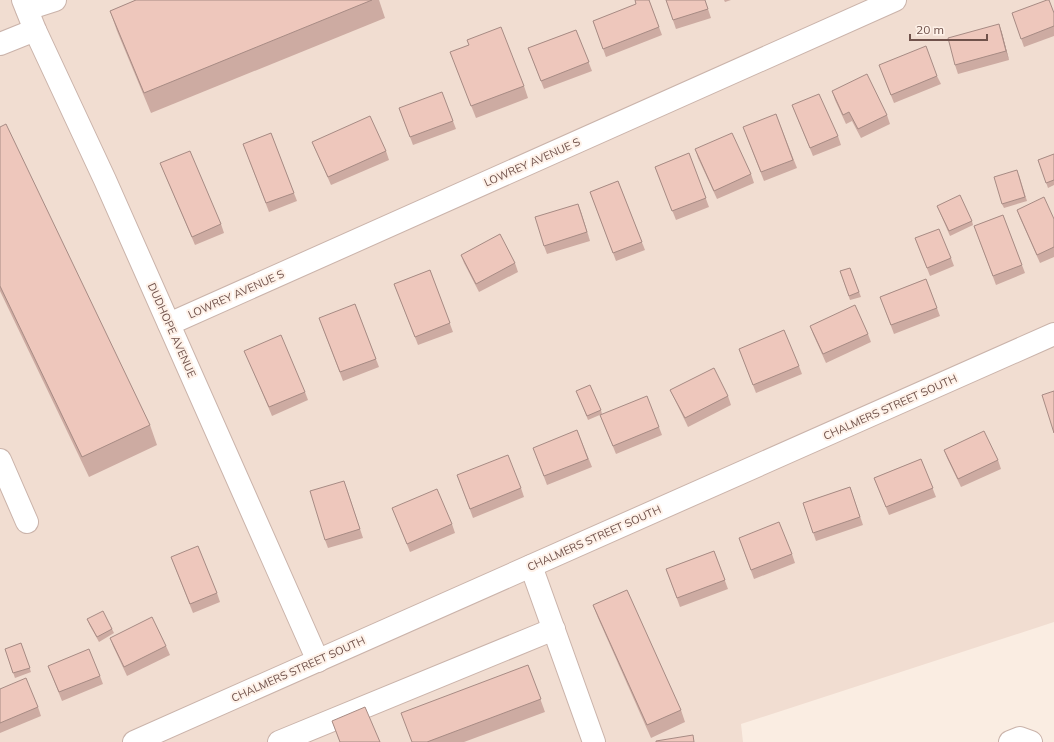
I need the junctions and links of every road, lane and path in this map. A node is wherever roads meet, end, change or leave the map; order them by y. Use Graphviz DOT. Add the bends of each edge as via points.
graph roads {
  1 [pos="55,0"];
  2 [pos="895,0"];
  3 [pos="25,5"];
  4 [pos="35,30"];
  5 [pos="0,44"];
  6 [pos="169,324"];
  7 [pos="1054,334"];
  8 [pos="0,460"];
  9 [pos="26,522"];
  10 [pos="531,566"];
  11 [pos="554,629"];
  12 [pos="318,661"];
  13 [pos="285,741"];
  14 [pos="134,742"];
  15 [pos="594,742"];
  16 [pos="1010,742"];
  17 [pos="1030,742"];
  1 -- 3 [label="street"];
  2 -- 6 [label="street, LOWREY AVENUE S"];
  3 -- 4 [label="street, DUDHOPE AVENUE"];
  4 -- 5 [label="street"];
  4 -- 6 [label="street, DUDHOPE AVENUE"];
  6 -- 12 [label="street, DUDHOPE AVENUE"];
  7 -- 10 [label="street, CHALMERS STREET SOUTH"];
  8 -- 9 [label="street"];
  10 -- 11 [label="street"];
  10 -- 12 [label="street, CHALMERS STREET SOUTH"];
  11 -- 13 [label="street"];
  11 -- 15 [label="street"];
  12 -- 14 [label="street, CHALMERS STREET SOUTH"];
  16 -- 17 [label="street" via="1020,738"];
}
